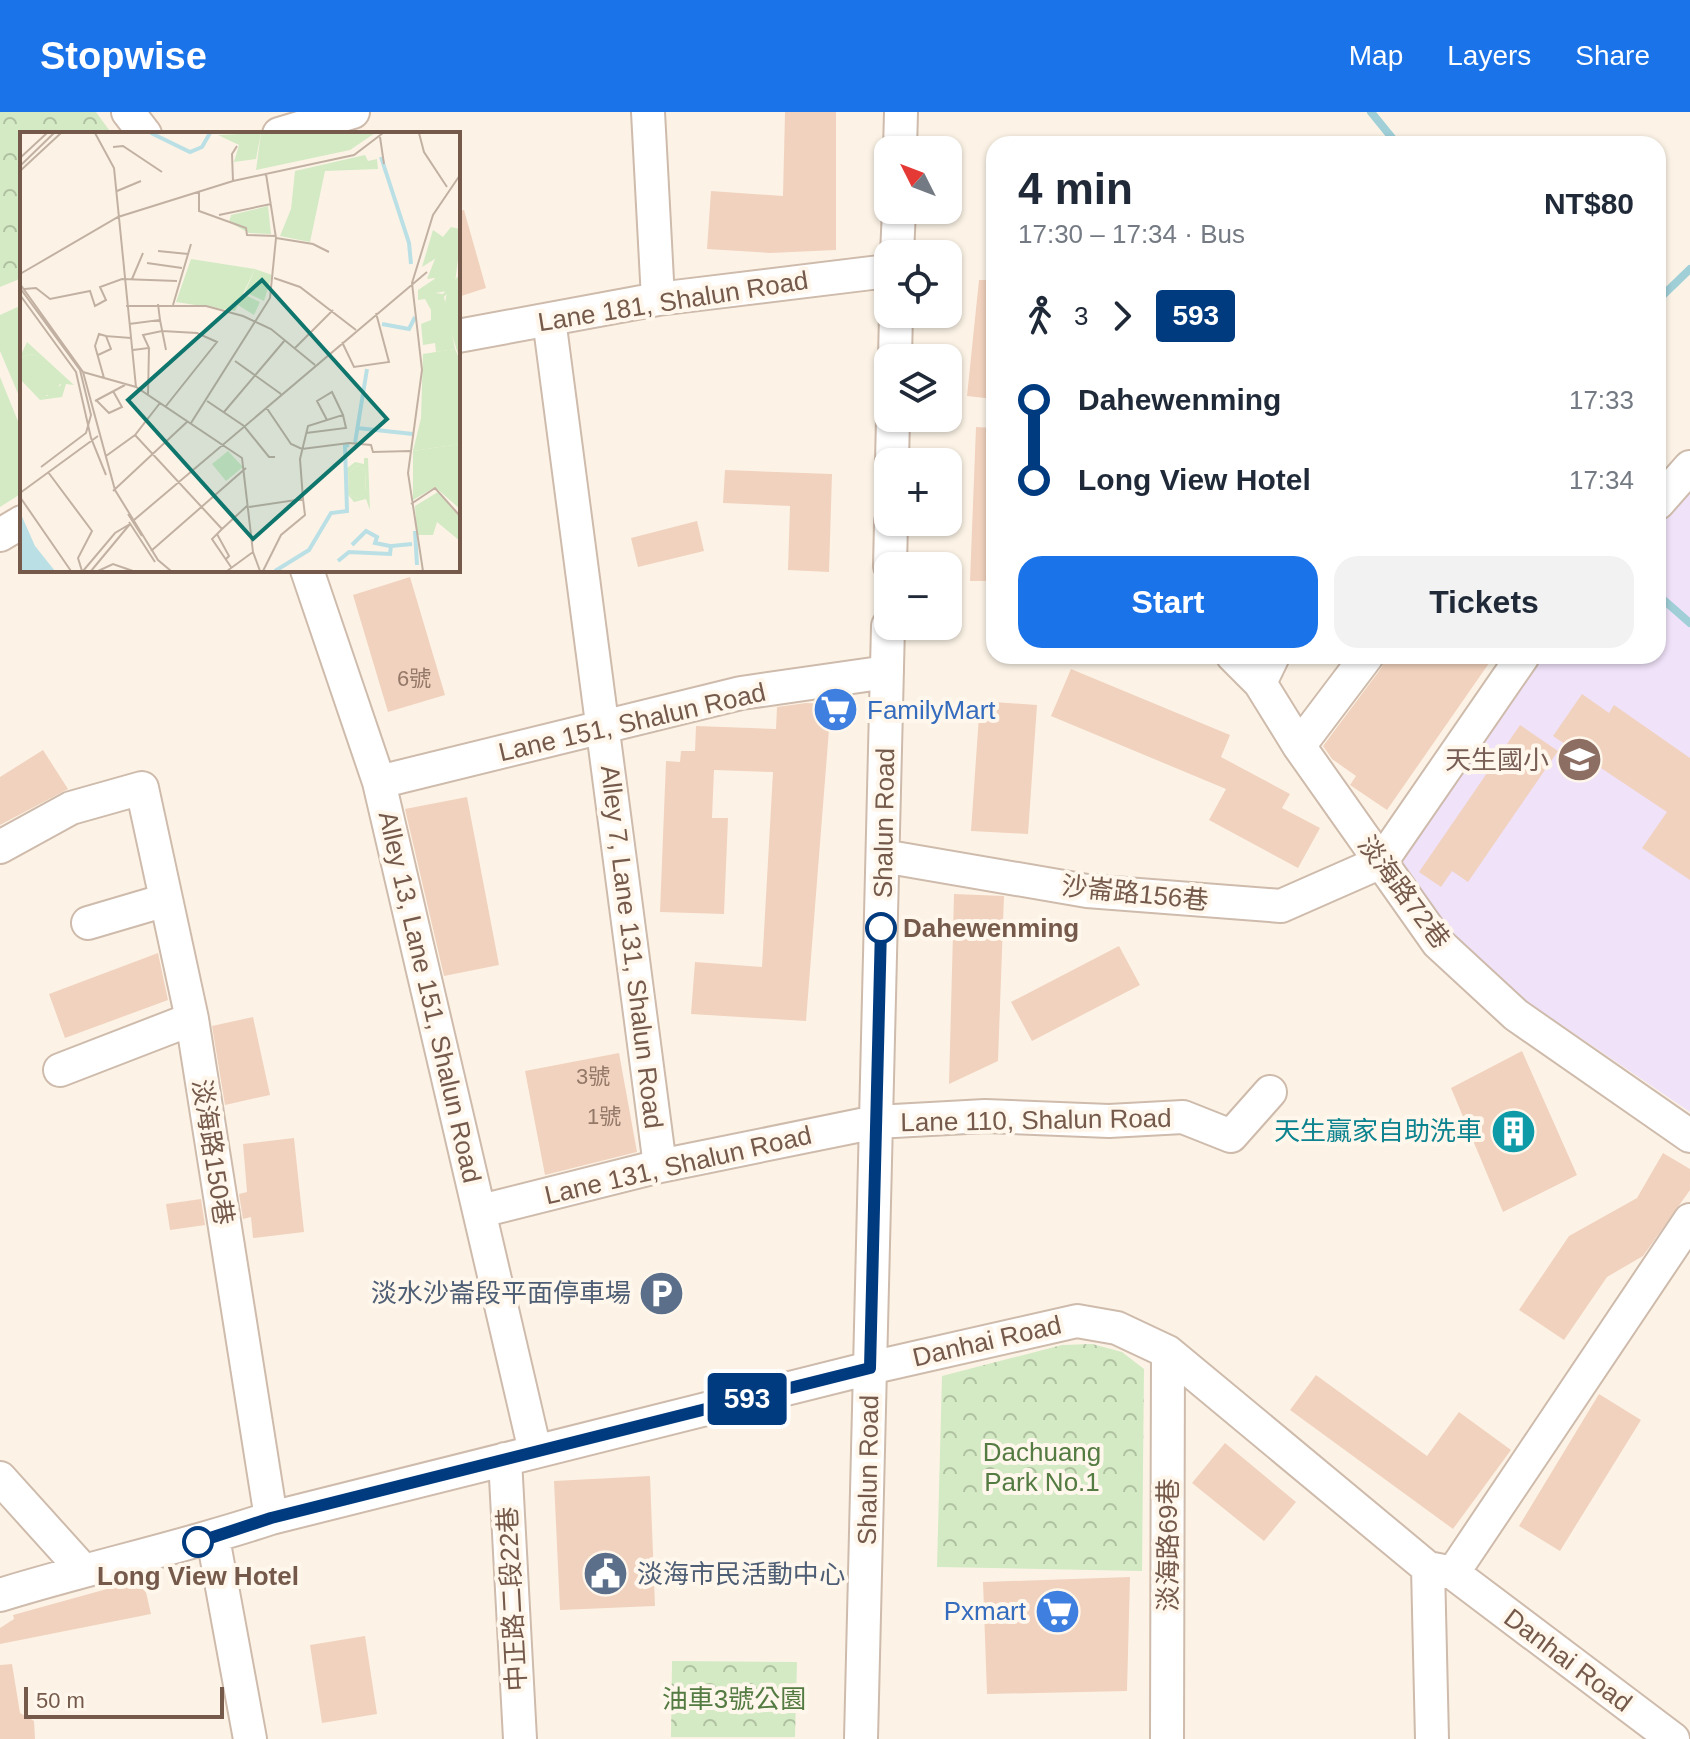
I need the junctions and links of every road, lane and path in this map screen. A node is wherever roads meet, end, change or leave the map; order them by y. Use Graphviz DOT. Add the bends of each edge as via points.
graph roads {
  1 [pos="128,112"];
  2 [pos="353,112"];
  3 [pos="648,112"];
  4 [pos="901,112"];
  5 [pos="143,132"];
  6 [pos="286,132"];
  7 [pos="900,136"];
  8 [pos="874,273"];
  9 [pos="658,299"];
  10 [pos="549,319"];
  11 [pos="460,336"];
  12 [pos="1690,467"];
  13 [pos="1666,494"];
  14 [pos="20,523"];
  15 [pos="0,535"];
  16 [pos="308,572"];
  17 [pos="888,640"];
  18 [pos="1361,664"];
  19 [pos="1517,664"];
  20 [pos="1267,670"];
  21 [pos="887,672"];
  22 [pos="605,727"];
  23 [pos="1299,746"];
  24 [pos="379,782"];
  25 [pos="0,847"];
  26 [pos="883,856"];
  27 [pos="1381,862"];
  28 [pos="166,900"];
  29 [pos="88,923"];
  30 [pos="192,1019"];
  31 [pos="60,1070"];
  32 [pos="1270,1092"];
  33 [pos="876,1122"];
  34 [pos="1690,1136"];
  35 [pos="660,1166"];
  36 [pos="481,1211"];
  37 [pos="1690,1220"];
  38 [pos="1168,1352"];
  39 [pos="870,1368"];
  40 [pos="520,1455"];
  41 [pos="0,1478"];
  42 [pos="271,1518"];
  43 [pos="213,1538"];
  44 [pos="83,1570"];
  45 [pos="1441,1570"];
  46 [pos="0,1595"];
  47 [pos="250,1739"];
  48 [pos="520,1739"];
  49 [pos="861,1739"];
  50 [pos="1167,1739"];
  51 [pos="1432,1739"];
  52 [pos="1673,1739"];
  1 -- 5 [label="street"];
  2 -- 6 [label="street"];
  3 -- 9 [label="street"];
  4 -- 7 [label="street"];
  8 -- 9 [label="street, Lane 181, Shalun Road"];
  9 -- 10 [label="street, Lane 181, Shalun Road"];
  10 -- 11 [label="street, Lane 181, Shalun Road"];
  10 -- 22 [label="street, Alley 7, Lane 131, Shalun Road"];
  12 -- 13 [label="street"];
  14 -- 15 [label="street"];
  16 -- 24 [label="street"];
  17 -- 21 [label="street, Shalun Road"];
  18 -- 23 [label="street"];
  19 -- 27 [label="street"];
  20 -- 23 [label="street, 淡海路72巷"];
  21 -- 22 [label="street, Lane 151, Shalun Road" via="741,693"];
  21 -- 26 [label="street, Shalun Road"];
  22 -- 24 [label="street, Lane 151, Shalun Road"];
  22 -- 35 [label="street, Alley 7, Lane 131, Shalun Road"];
  23 -- 27 [label="street, 淡海路72巷"];
  24 -- 36 [label="street, Alley 13, Lane 151, Shalun Road"];
  25 -- 28 [label="street, 淡海路150巷" via="71,808 142,788"];
  26 -- 27 [label="street, 沙崙路156巷" via="1087,891 1281,906"];
  26 -- 33 [label="street, Shalun Road"];
  27 -- 34 [label="street, 淡海路72巷" via="1438,943 1516,1015"];
  28 -- 29 [label="street"];
  28 -- 30 [label="street, 淡海路150巷"];
  30 -- 31 [label="street"];
  30 -- 42 [label="street, 淡海路150巷"];
  32 -- 33 [label="street, Lane 110, Shalun Road" via="1231,1136 1183,1117 1109,1121 985,1116"];
  33 -- 35 [label="street, Lane 131, Shalun Road"];
  33 -- 39 [label="street, Shalun Road"];
  35 -- 36 [label="street, Lane 131, Shalun Road"];
  36 -- 40 [label="street, Alley 13, Lane 151, Shalun Road"];
  37 -- 45 [label="street"];
  38 -- 39 [label="street, Danhai Road" via="1117,1328 1077,1321"];
  38 -- 45 [label="street, Danhai Road"];
  38 -- 50 [label="street, 淡海路69巷"];
  39 -- 40 [label="street, Danhai Road"];
  39 -- 49 [label="street, Shalun Road"];
  40 -- 42 [label="street, Danhai Road"];
  40 -- 48 [label="street, 中正路二段22巷"];
  41 -- 44 [label="street"];
  42 -- 43 [label="street, Danhai Road"];
  43 -- 44 [label="street, Danhai Road"];
  43 -- 47 [label="street"];
  44 -- 46 [label="street, Danhai Road"];
  45 -- 51 [label="street"];
  45 -- 52 [label="street, Danhai Road"];
}
